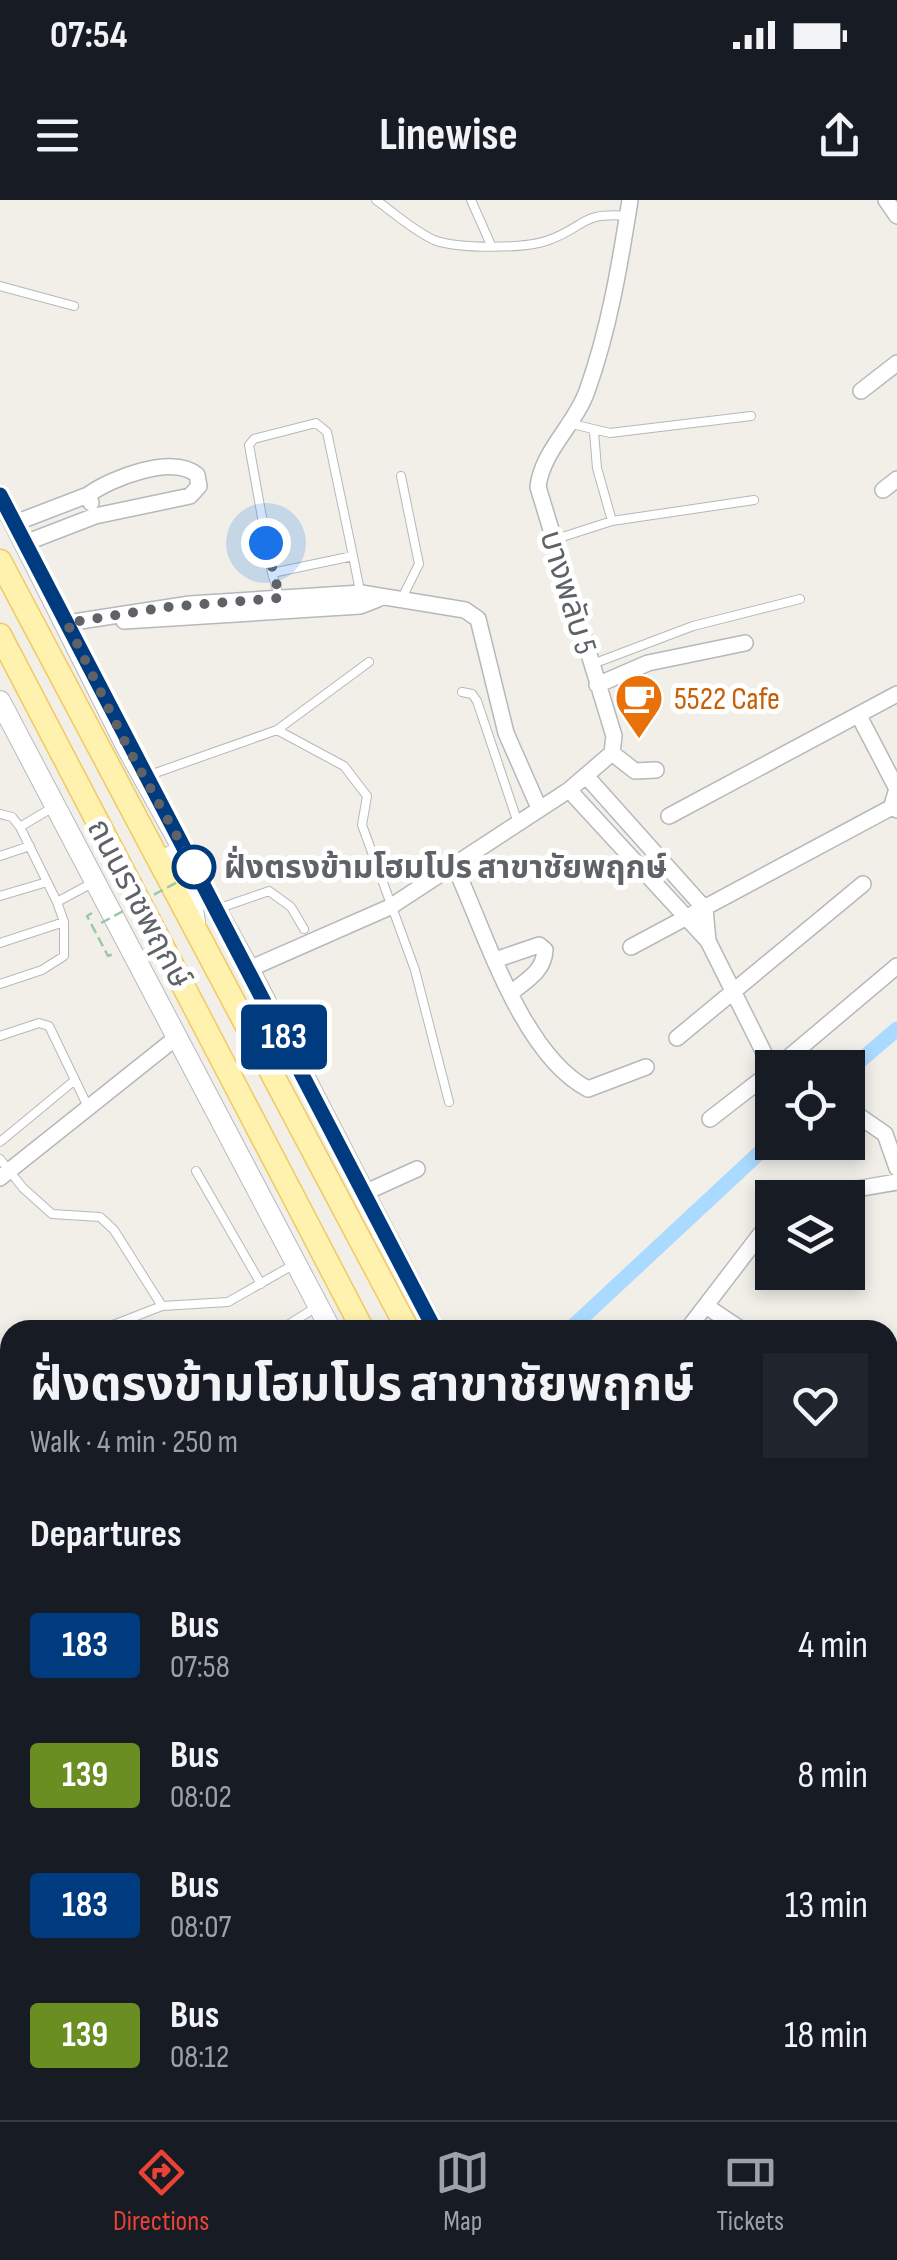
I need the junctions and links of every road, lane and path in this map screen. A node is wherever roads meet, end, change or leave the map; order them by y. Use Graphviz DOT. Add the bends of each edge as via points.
graph roads {
  1 [pos="376,200"];
  2 [pos="471,200"];
  3 [pos="886,200"];
  4 [pos="629,208"];
  5 [pos="897,216"];
  6 [pos="491,245"];
  7 [pos="0,286"];
  8 [pos="74,306"];
  9 [pos="897,363"];
  10 [pos="862,391"];
  11 [pos="751,416"];
  12 [pos="572,424"];
  13 [pos="594,432"];
  14 [pos="400,476"];
  15 [pos="897,479"];
  16 [pos="883,490"];
  17 [pos="0,495"];
  18 [pos="88,495"];
  19 [pos="754,500"];
  20 [pos="95,516"];
  21 [pos="612,522"];
  22 [pos="14,523"];
  23 [pos="553,540"];
  24 [pos="25,544"];
  25 [pos="353,556"];
  26 [pos="0,562"];
  27 [pos="272,572"];
  28 [pos="800,599"];
  29 [pos="361,600"];
  30 [pos="400,602"];
  31 [pos="280,603"];
  32 [pos="67,623"];
  33 [pos="0,635"];
  34 [pos="745,644"];
  35 [pos="370,662"];
  36 [pos="590,665"];
  37 [pos="596,685"];
  38 [pos="462,692"];
  39 [pos="897,694"];
  40 [pos="0,701"];
  41 [pos="859,716"];
  42 [pos="277,730"];
  43 [pos="128,748"];
  44 [pos="612,753"];
  45 [pos="656,770"];
  46 [pos="144,777"];
  47 [pos="587,777"];
  48 [pos="897,788"];
  49 [pos="569,790"];
  50 [pos="55,806"];
  51 [pos="539,808"];
  52 [pos="896,808"];
  53 [pos="0,814"];
  54 [pos="670,816"];
  55 [pos="518,823"];
  56 [pos="20,828"];
  57 [pos="634,833"];
  58 [pos="30,846"];
  59 [pos="620,849"];
  60 [pos="0,856"];
  61 [pos="455,867"];
  62 [pos="202,868"];
  63 [pos="47,882"];
  64 [pos="94,882"];
  65 [pos="863,884"];
  66 [pos="0,896"];
  67 [pos="57,902"];
  68 [pos="390,908"];
  69 [pos="705,908"];
  70 [pos="216,910"];
  71 [pos="688,915"];
  72 [pos="64,922"];
  73 [pos="304,929"];
  74 [pos="196,935"];
  75 [pos="708,942"];
  76 [pos="0,943"];
  77 [pos="631,947"];
  78 [pos="108,956"];
  79 [pos="498,959"];
  80 [pos="897,966"];
  81 [pos="249,970"];
  82 [pos="0,984"];
  83 [pos="512,992"];
  84 [pos="736,992"];
  85 [pos="0,1036"];
  86 [pos="177,1037"];
  87 [pos="677,1038"];
  88 [pos="765,1050"];
  89 [pos="797,1050"];
  90 [pos="646,1067"];
  91 [pos="76,1080"];
  92 [pos="755,1084"];
  93 [pos="449,1102"];
  94 [pos="89,1109"];
  95 [pos="710,1119"];
  96 [pos="865,1120"];
  97 [pos="0,1142"];
  98 [pos="897,1168"];
  99 [pos="417,1169"];
  100 [pos="3,1170"];
  101 [pos="196,1171"];
  102 [pos="897,1182"];
  103 [pos="865,1188"];
  104 [pos="364,1193"];
  105 [pos="755,1241"];
  106 [pos="295,1263"];
  107 [pos="260,1284"];
  108 [pos="162,1306"];
  109 [pos="318,1306"];
  110 [pos="706,1306"];
  111 [pos="124,1320"];
  112 [pos="296,1320"];
  113 [pos="326,1320"];
  114 [pos="359,1320"];
  115 [pos="403,1320"];
  116 [pos="430,1320"];
  117 [pos="696,1320"];
  118 [pos="727,1320"];
  1 -- 6 [label="lane" via="437,241"];
  2 -- 6 [label="lane"];
  3 -- 5 [label="street"];
  4 -- 6 [label="lane" via="593,215 544,242"];
  4 -- 12 [label="street, บางพลับ 5" via="597,358"];
  7 -- 8 [label="lane"];
  9 -- 10 [label="street"];
  11 -- 13 [label="lane"];
  12 -- 13 [label="lane"];
  12 -- 23 [label="street, บางพลับ 5" via="539,480"];
  13 -- 21 [label="lane"];
  14 -- 30 [label="lane" via="418,564"];
  15 -- 16 [label="street"];
  17 -- 22 [label="main road, ถนนราชพฤกษ์"];
  18 -- 20 [label="street"];
  18 -- 20 [label="street" via="128,474 180,466 197,475 195,494"];
  18 -- 22 [label="street"];
  19 -- 21 [label="lane"];
  20 -- 24 [label="street"];
  21 -- 23 [label="lane"];
  22 -- 24 [label="main road, ถนนราชพฤกษ์"];
  23 -- 36 [label="street, บางพลับ 5"];
  24 -- 32 [label="main road, ถนนราชพฤกษ์"];
  25 -- 27 [label="lane"];
  25 -- 27 [label="lane" via="326,432 316,424 249,444"];
  25 -- 29 [label="lane"];
  26 -- 74 [label="main road, ถนนราชพฤกษ์"];
  27 -- 31 [label="lane"];
  28 -- 36 [label="lane" via="693,626"];
  29 -- 30 [label="street"];
  29 -- 31 [label="street"];
  30 -- 51 [label="street" via="465,610 478,619 506,732"];
  31 -- 32 [label="street"];
  32 -- 43 [label="main road, ถนนราชพฤกษ์"];
  33 -- 114 [label="main road, ถนนราชพฤกษ์"];
  34 -- 37 [label="street" via="659,660"];
  35 -- 42 [label="lane"];
  36 -- 37 [label="street, บางพลับ 5"];
  37 -- 44 [label="street, บางพลับ 5" via="614,736"];
  38 -- 55 [label="lane" via="477,701"];
  39 -- 41 [label="street"];
  40 -- 50 [label="main road, ถนนราชพฤกษ์"];
  41 -- 48 [label="street"];
  41 -- 54 [label="street"];
  42 -- 46 [label="lane"];
  42 -- 68 [label="lane" via="344,766 367,796 362,825"];
  43 -- 46 [label="main road, ถนนราชพฤกษ์"];
  43 -- 74 [label="main road" via="191,896"];
  44 -- 45 [label="street" via="635,772"];
  44 -- 47 [label="street"];
  46 -- 70 [label="main road, ถนนราชพฤกษ์"];
  47 -- 49 [label="street"];
  47 -- 57 [label="street"];
  48 -- 52 [label="street"];
  49 -- 51 [label="street"];
  49 -- 59 [label="street"];
  50 -- 56 [label="lane"];
  50 -- 64 [label="main road, ถนนราชพฤกษ์"];
  51 -- 55 [label="street"];
  52 -- 69 [label="street"];
  53 -- 56 [label="lane"];
  55 -- 61 [label="street"];
  56 -- 58 [label="lane"];
  57 -- 59 [label="street"];
  57 -- 69 [label="street"];
  58 -- 60 [label="lane"];
  58 -- 63 [label="lane"];
  59 -- 71 [label="street"];
  61 -- 68 [label="street"];
  61 -- 79 [label="street"];
  62 -- 78 [label="path, bridge" via="101,923 94,911 87,916"];
  63 -- 66 [label="lane"];
  63 -- 67 [label="lane"];
  64 -- 67 [label="lane"];
  64 -- 86 [label="main road, ถนนราชพฤกษ์"];
  65 -- 84 [label="street"];
  67 -- 72 [label="lane"];
  68 -- 81 [label="street"];
  68 -- 93 [label="lane" via="416,970"];
  69 -- 71 [label="street"];
  69 -- 75 [label="street"];
  70 -- 73 [label="lane" via="269,890 292,907"];
  70 -- 81 [label="main road, ถนนราชพฤกษ์"];
  71 -- 75 [label="street"];
  71 -- 77 [label="street"];
  72 -- 76 [label="lane"];
  72 -- 82 [label="lane" via="64,956"];
  74 -- 115 [label="main road, ถนนราชพฤกษ์"];
  75 -- 84 [label="street"];
  79 -- 83 [label="street"];
  79 -- 83 [label="street" via="528,945 544,950 537,972"];
  80 -- 89 [label="street"];
  81 -- 104 [label="main road, ถนนราชพฤกษ์"];
  83 -- 90 [label="street" via="540,1044 578,1084 592,1088"];
  84 -- 87 [label="street"];
  84 -- 88 [label="street"];
  85 -- 91 [label="lane" via="38,1023 49,1026"];
  86 -- 94 [label="street"];
  86 -- 106 [label="main road, ถนนราชพฤกษ์"];
  91 -- 94 [label="lane"];
  91 -- 97 [label="lane"];
  92 -- 95 [label="street"];
  94 -- 100 [label="street"];
  96 -- 98 [label="street" via="885,1134"];
  99 -- 104 [label="street"];
  100 -- 108 [label="lane" via="52,1214 100,1217"];
  101 -- 107 [label="lane"];
  102 -- 103 [label="street"];
  104 -- 116 [label="main road, ถนนราชพฤกษ์"];
  105 -- 110 [label="street"];
  106 -- 107 [label="lane"];
  106 -- 109 [label="main road, ถนนราชพฤกษ์"];
  107 -- 108 [label="lane" via="228,1302"];
  108 -- 111 [label="lane"];
  109 -- 112 [label="lane"];
  109 -- 113 [label="main road, ถนนราชพฤกษ์"];
  110 -- 117 [label="street"];
  110 -- 118 [label="street"];
}
